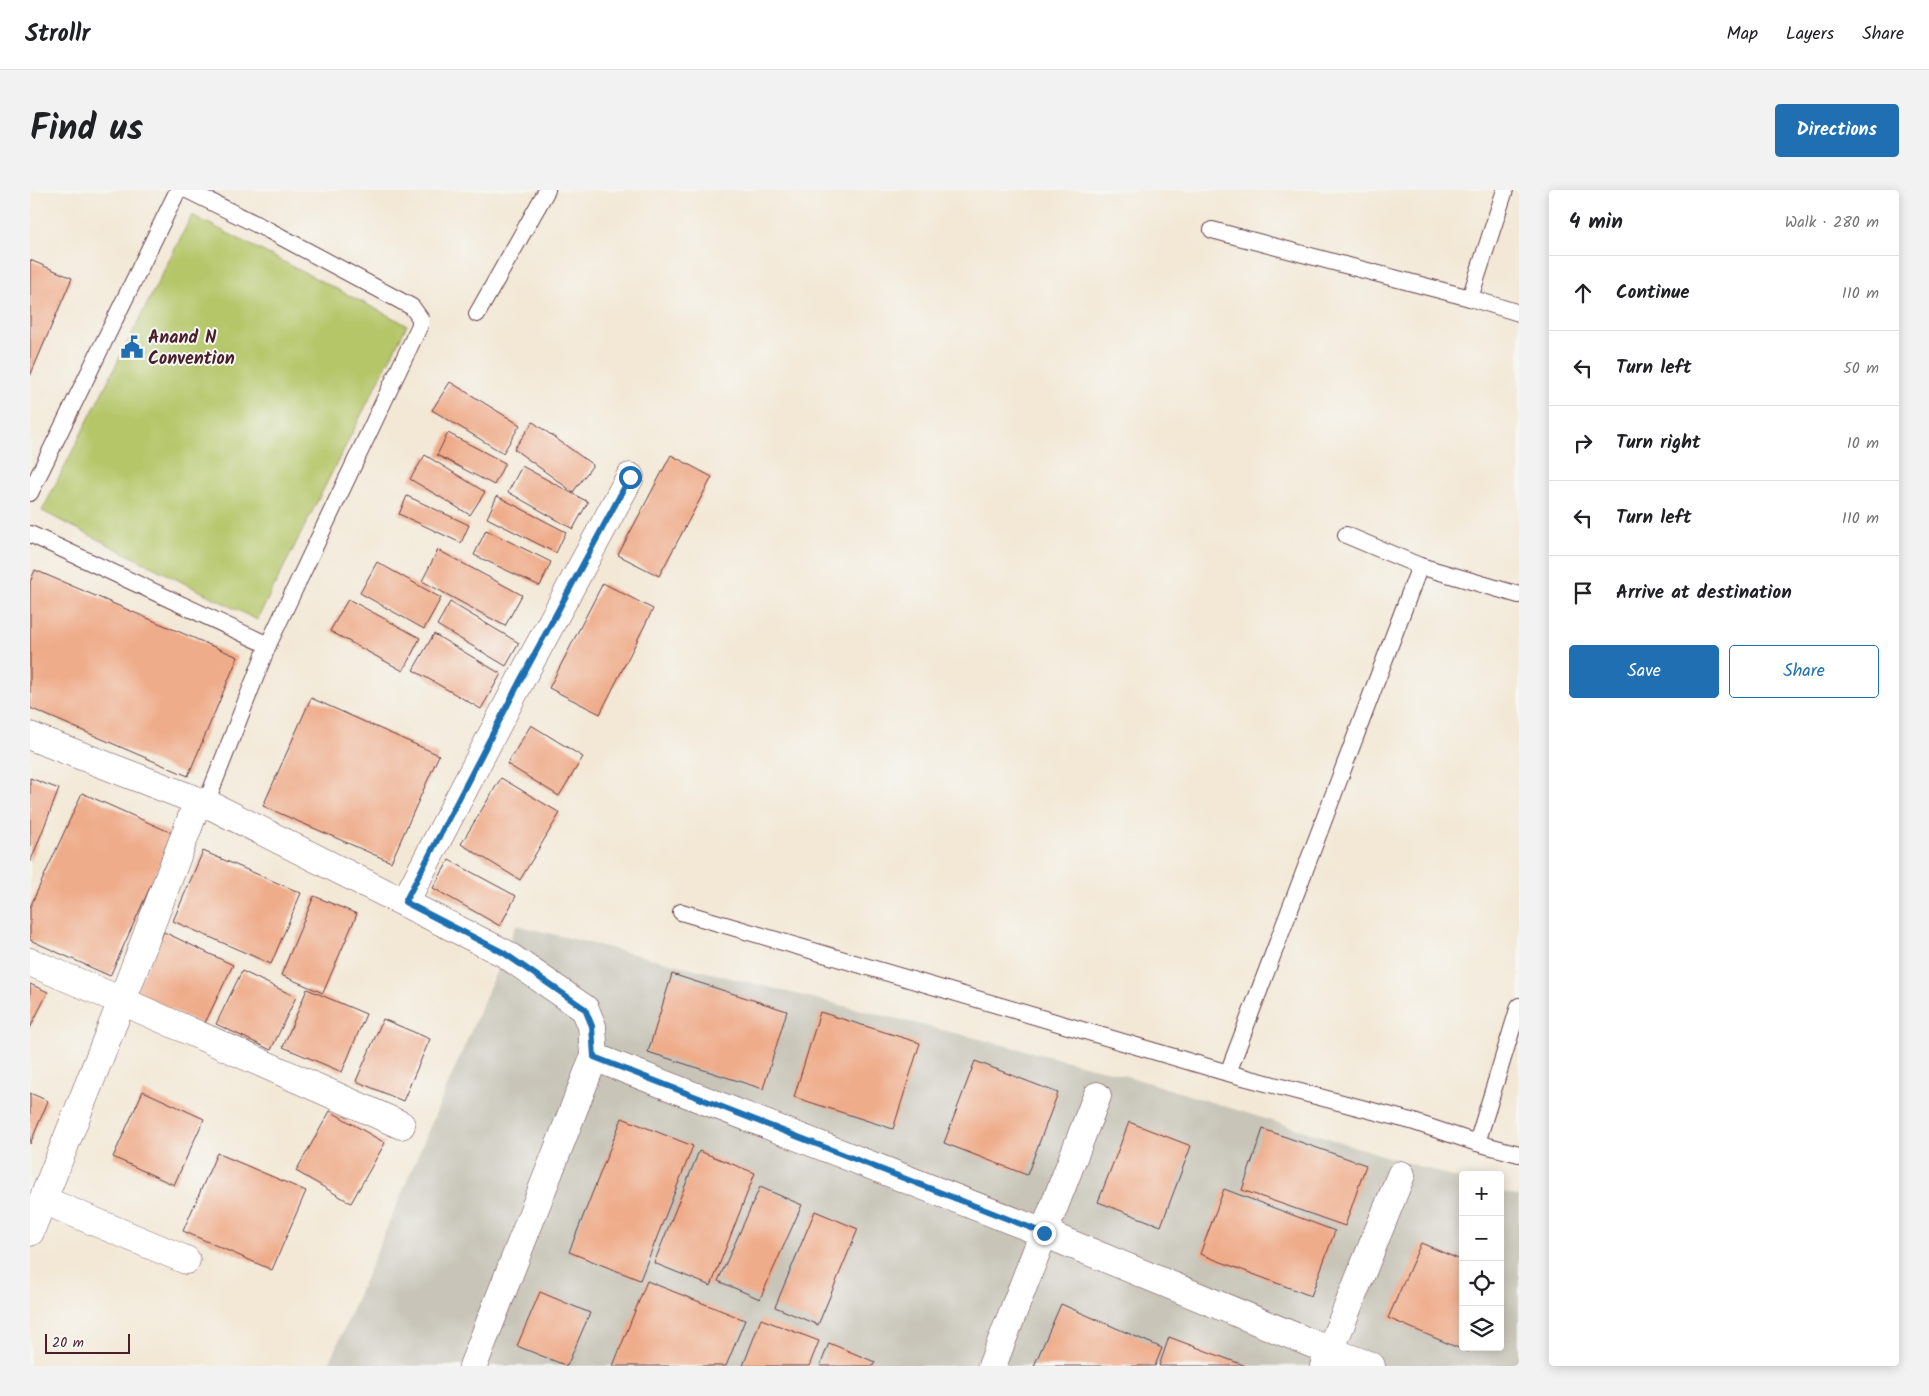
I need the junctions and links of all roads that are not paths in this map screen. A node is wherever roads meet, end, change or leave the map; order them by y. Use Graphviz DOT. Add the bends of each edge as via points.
graph roads {
  1 [pos="178,190"];
  2 [pos="187,190"];
  3 [pos="547,190"];
  4 [pos="1505,190"];
  5 [pos="1212,230"];
  6 [pos="1470,298"];
  7 [pos="477,314"];
  8 [pos="1519,314"];
  9 [pos="630,477"];
  10 [pos="30,493"];
  11 [pos="30,534"];
  12 [pos="1346,535"];
  13 [pos="1420,566"];
  14 [pos="1519,595"];
  15 [pos="268,645"];
  16 [pos="30,736"];
  17 [pos="202,802"];
  18 [pos="405,902"];
  19 [pos="681,912"];
  20 [pos="30,962"];
  21 [pos="122,1000"];
  22 [pos="1519,1006"];
  23 [pos="594,1057"];
  24 [pos="1228,1073"];
  25 [pos="1097,1096"];
  26 [pos="401,1126"];
  27 [pos="1477,1143"];
  28 [pos="1519,1154"];
  29 [pos="1400,1175"];
  30 [pos="43,1200"];
  31 [pos="30,1232"];
  32 [pos="1044,1233"];
  33 [pos="186,1260"];
  34 [pos="1327,1359"];
  35 [pos="481,1363"];
  36 [pos="992,1366"];
  37 [pos="1371,1366"];
  1 -- 10 [label="lane"];
  2 -- 15 [label="lane" via="412,307 420,318 420,325"];
  3 -- 7 [label="lane"];
  4 -- 6 [label="lane"];
  5 -- 6 [label="lane"];
  6 -- 8 [label="lane"];
  9 -- 18 [label="street"];
  11 -- 15 [label="lane"];
  12 -- 13 [label="lane"];
  13 -- 14 [label="lane"];
  13 -- 24 [label="lane"];
  15 -- 17 [label="lane"];
  16 -- 17 [label="street"];
  17 -- 18 [label="street"];
  17 -- 21 [label="street"];
  18 -- 23 [label="street" via="504,953 585,1009 592,1026"];
  19 -- 24 [label="lane"];
  20 -- 21 [label="street"];
  21 -- 26 [label="street"];
  21 -- 30 [label="street"];
  22 -- 27 [label="lane"];
  23 -- 32 [label="street"];
  23 -- 35 [label="street"];
  24 -- 27 [label="lane" via="1411,1121"];
  25 -- 32 [label="street"];
  27 -- 28 [label="lane"];
  29 -- 34 [label="street"];
  30 -- 31 [label="street"];
  30 -- 33 [label="street"];
  32 -- 34 [label="street"];
  32 -- 36 [label="street"];
  34 -- 37 [label="street"];
}
